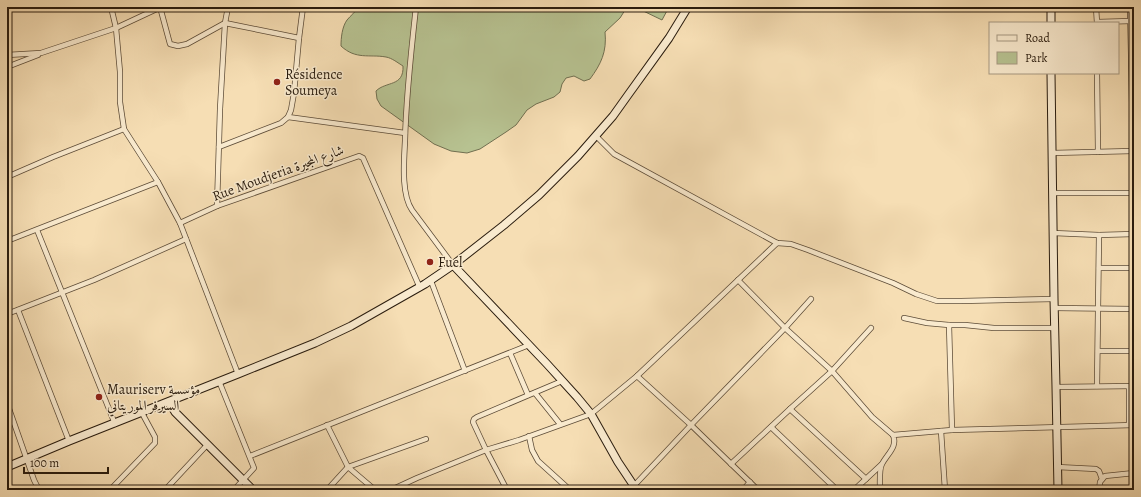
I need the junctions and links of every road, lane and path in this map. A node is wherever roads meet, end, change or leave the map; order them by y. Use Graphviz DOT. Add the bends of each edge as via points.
graph roads {
  1 [pos="111,7"];
  2 [pos="160,7"];
  3 [pos="228,7"];
  4 [pos="303,7"];
  5 [pos="416,7"];
  6 [pos="688,7"];
  7 [pos="1051,7"];
  8 [pos="1096,7"];
  9 [pos="1130,7"];
  10 [pos="1131,21"];
  11 [pos="1051,22"];
  12 [pos="1096,22"];
  13 [pos="225,23"];
  14 [pos="116,28"];
  15 [pos="299,38"];
  16 [pos="41,53"];
  17 [pos="7,55"];
  18 [pos="7,67"];
  19 [pos="1051,74"];
  20 [pos="1097,74"];
  21 [pos="1133,81"];
  22 [pos="1133,101"];
  23 [pos="288,117"];
  24 [pos="124,129"];
  25 [pos="405,133"];
  26 [pos="596,136"];
  27 [pos="219,147"];
  28 [pos="1133,151"];
  29 [pos="1098,152"];
  30 [pos="1052,153"];
  31 [pos="7,177"];
  32 [pos="158,182"];
  33 [pos="1053,193"];
  34 [pos="1134,193"];
  35 [pos="217,206"];
  36 [pos="180,223"];
  37 [pos="37,230"];
  38 [pos="1053,233"];
  39 [pos="1134,234"];
  40 [pos="1099,235"];
  41 [pos="186,239"];
  42 [pos="7,241"];
  43 [pos="776,242"];
  44 [pos="453,265"];
  45 [pos="1099,268"];
  46 [pos="1134,268"];
  47 [pos="431,280"];
  48 [pos="738,280"];
  49 [pos="420,288"];
  50 [pos="62,292"];
  51 [pos="811,299"];
  52 [pos="1054,299"];
  53 [pos="1054,308"];
  54 [pos="1098,308"];
  55 [pos="1134,308"];
  56 [pos="18,310"];
  57 [pos="7,314"];
  58 [pos="904,318"];
  59 [pos="948,325"];
  60 [pos="785,328"];
  61 [pos="871,328"];
  62 [pos="1054,328"];
  63 [pos="529,345"];
  64 [pos="1098,351"];
  65 [pos="1134,351"];
  66 [pos="510,353"];
  67 [pos="465,371"];
  68 [pos="832,371"];
  69 [pos="238,374"];
  70 [pos="637,376"];
  71 [pos="562,381"];
  72 [pos="219,382"];
  73 [pos="1056,386"];
  74 [pos="1097,386"];
  75 [pos="1131,386"];
  76 [pos="535,393"];
  77 [pos="528,395"];
  78 [pos="169,402"];
  79 [pos="7,403"];
  80 [pos="790,409"];
  81 [pos="142,413"];
  82 [pos="591,414"];
  83 [pos="116,424"];
  84 [pos="560,424"];
  85 [pos="327,425"];
  86 [pos="691,425"];
  87 [pos="1132,425"];
  88 [pos="771,427"];
  89 [pos="1056,427"];
  90 [pos="952,430"];
  91 [pos="941,431"];
  92 [pos="1134,431"];
  93 [pos="893,435"];
  94 [pos="529,436"];
  95 [pos="426,439"];
  96 [pos="69,441"];
  97 [pos="207,445"];
  98 [pos="486,450"];
  99 [pos="250,456"];
  100 [pos="28,459"];
  101 [pos="731,464"];
  102 [pos="881,465"];
  103 [pos="348,467"];
  104 [pos="1057,467"];
  105 [pos="7,468"];
  106 [pos="1134,473"];
  107 [pos="866,479"];
  108 [pos="1102,479"];
  109 [pos="243,480"];
  110 [pos="750,482"];
  111 [pos="634,489"];
  112 [pos="40,490"];
  113 [pos="110,490"];
  114 [pos="165,490"];
  115 [pos="234,490"];
  116 [pos="253,490"];
  117 [pos="327,490"];
  118 [pos="375,490"];
  119 [pos="391,490"];
  120 [pos="507,490"];
  121 [pos="570,490"];
  122 [pos="743,490"];
  123 [pos="758,490"];
  124 [pos="837,490"];
  125 [pos="854,490"];
  126 [pos="880,490"];
  127 [pos="945,490"];
  128 [pos="1058,490"];
  129 [pos="1100,490"];
  1 -- 14 [label="street"];
  2 -- 13 [label="street" via="170,44 175,46 187,44"];
  2 -- 14 [label="street"];
  3 -- 13 [label="street"];
  4 -- 15 [label="street"];
  5 -- 25 [label="street"];
  6 -- 26 [label="street" via="654,60"];
  7 -- 11 [label="street"];
  8 -- 12 [label="street"];
  9 -- 10 [label="street"];
  10 -- 12 [label="street"];
  10 -- 21 [label="street"];
  13 -- 15 [label="street"];
  13 -- 27 [label="street"];
  14 -- 16 [label="street"];
  14 -- 24 [label="street"];
  15 -- 23 [label="street" via="294,93"];
  16 -- 17 [label="street"];
  16 -- 18 [label="street"];
  19 -- 30 [label="street"];
  20 -- 29 [label="street"];
  21 -- 22 [label="street"];
  22 -- 28 [label="street"];
  23 -- 25 [label="street"];
  23 -- 27 [label="street" via="281,123"];
  24 -- 31 [label="street" via="52,156"];
  24 -- 32 [label="street"];
  25 -- 44 [label="street" via="404,168 408,205"];
  26 -- 43 [label="street" via="624,160"];
  26 -- 44 [label="street" via="538,195"];
  27 -- 35 [label="street"];
  28 -- 29 [label="street"];
  28 -- 34 [label="street"];
  29 -- 30 [label="street"];
  30 -- 33 [label="street"];
  32 -- 36 [label="street"];
  32 -- 37 [label="street"];
  33 -- 34 [label="street"];
  33 -- 38 [label="street"];
  35 -- 36 [label="street, Rue Moudjeria شارع المجيرة"];
  35 -- 49 [label="street, Rue Moudjeria شارع المجيرة" via="359,156 363,158"];
  36 -- 41 [label="street"];
  37 -- 42 [label="street"];
  37 -- 50 [label="street"];
  38 -- 40 [label="street"];
  38 -- 52 [label="street"];
  39 -- 40 [label="street"];
  40 -- 45 [label="street"];
  41 -- 50 [label="street"];
  41 -- 69 [label="street"];
  43 -- 48 [label="street"];
  43 -- 52 [label="street" via="808,250 937,301"];
  44 -- 47 [label="street"];
  44 -- 63 [label="street"];
  45 -- 46 [label="street"];
  45 -- 54 [label="street"];
  47 -- 49 [label="street"];
  47 -- 67 [label="street"];
  48 -- 60 [label="street"];
  48 -- 70 [label="street"];
  49 -- 69 [label="street" via="351,326"];
  50 -- 56 [label="street"];
  50 -- 83 [label="street"];
  51 -- 60 [label="street"];
  52 -- 53 [label="street"];
  53 -- 54 [label="street"];
  53 -- 62 [label="street"];
  54 -- 55 [label="street"];
  54 -- 64 [label="street"];
  56 -- 57 [label="street"];
  56 -- 96 [label="street"];
  58 -- 59 [label="street"];
  59 -- 62 [label="street"];
  59 -- 90 [label="street"];
  60 -- 68 [label="street"];
  60 -- 86 [label="street"];
  61 -- 68 [label="street"];
  62 -- 73 [label="street"];
  63 -- 66 [label="street"];
  63 -- 71 [label="street"];
  64 -- 65 [label="street"];
  64 -- 74 [label="street"];
  66 -- 67 [label="street"];
  66 -- 77 [label="street"];
  67 -- 85 [label="street"];
  68 -- 80 [label="street"];
  68 -- 93 [label="street" via="872,417"];
  69 -- 72 [label="street"];
  70 -- 82 [label="street"];
  70 -- 86 [label="street"];
  71 -- 76 [label="street"];
  71 -- 82 [label="street"];
  72 -- 78 [label="street"];
  72 -- 99 [label="street"];
  73 -- 74 [label="street"];
  73 -- 89 [label="street"];
  74 -- 75 [label="street"];
  75 -- 87 [label="street"];
  76 -- 77 [label="street"];
  76 -- 84 [label="street"];
  77 -- 98 [label="street" via="474,419 473,422"];
  78 -- 81 [label="street"];
  78 -- 97 [label="street" via="175,412"];
  79 -- 100 [label="street"];
  80 -- 88 [label="street"];
  80 -- 107 [label="street"];
  81 -- 83 [label="street"];
  81 -- 113 [label="street" via="155,437 155,442"];
  82 -- 84 [label="street"];
  82 -- 111 [label="street"];
  83 -- 96 [label="street"];
  84 -- 94 [label="street"];
  85 -- 99 [label="street"];
  85 -- 103 [label="street"];
  86 -- 101 [label="street"];
  86 -- 111 [label="street"];
  87 -- 89 [label="street"];
  87 -- 92 [label="street"];
  88 -- 101 [label="street"];
  88 -- 124 [label="street"];
  89 -- 90 [label="street"];
  89 -- 104 [label="street"];
  90 -- 91 [label="street"];
  91 -- 93 [label="street"];
  91 -- 127 [label="street"];
  93 -- 102 [label="street" via="893,448"];
  94 -- 98 [label="street"];
  94 -- 121 [label="street" via="538,461"];
  95 -- 103 [label="street"];
  96 -- 100 [label="street"];
  97 -- 109 [label="street"];
  97 -- 114 [label="street"];
  98 -- 119 [label="street"];
  98 -- 120 [label="street"];
  99 -- 109 [label="street" via="254,468"];
  100 -- 105 [label="street"];
  100 -- 112 [label="street"];
  101 -- 110 [label="street"];
  102 -- 107 [label="street"];
  102 -- 126 [label="street"];
  103 -- 117 [label="street"];
  103 -- 118 [label="street"];
  104 -- 108 [label="street" via="1096,469"];
  104 -- 128 [label="street"];
  106 -- 108 [label="street" via="1105,476"];
  107 -- 125 [label="street"];
  108 -- 129 [label="street"];
  109 -- 115 [label="street"];
  109 -- 116 [label="street"];
  110 -- 122 [label="street"];
  110 -- 123 [label="street"];
}
